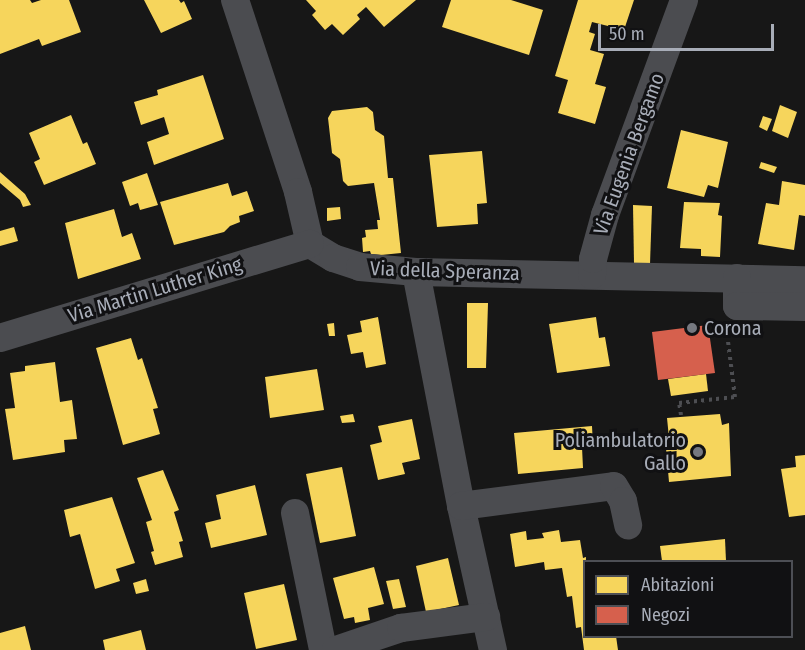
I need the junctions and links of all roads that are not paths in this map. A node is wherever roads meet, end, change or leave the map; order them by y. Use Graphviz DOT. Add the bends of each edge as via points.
graph roads {
  1 [pos="684,0"];
  2 [pos="237,1"];
  3 [pos="310,244"];
  4 [pos="416,272"];
  5 [pos="592,276"];
  6 [pos="737,278"];
  7 [pos="805,280"];
  8 [pos="805,307"];
  9 [pos="0,338"];
  10 [pos="461,506"];
  11 [pos="295,513"];
  12 [pos="628,525"];
  13 [pos="486,617"];
  14 [pos="323,650"];
  15 [pos="336,650"];
  16 [pos="493,650"];
  1 -- 5 [label="street, Via Eugenia Bergamo" via="605,215"];
  2 -- 3 [label="street" via="298,192"];
  3 -- 4 [label="street, Via della Speranza" via="333,258 360,267"];
  3 -- 9 [label="street, Via Martin Luther King"];
  4 -- 5 [label="street, Via della Speranza"];
  4 -- 10 [label="street"];
  5 -- 6 [label="street, Via della Speranza"];
  6 -- 7 [label="street, Via della Speranza"];
  6 -- 8 [label="street" via="737,306"];
  10 -- 12 [label="street" via="615,486"];
  10 -- 13 [label="street"];
  11 -- 14 [label="street"];
  13 -- 15 [label="street" via="401,628"];
  13 -- 16 [label="street"];
}
